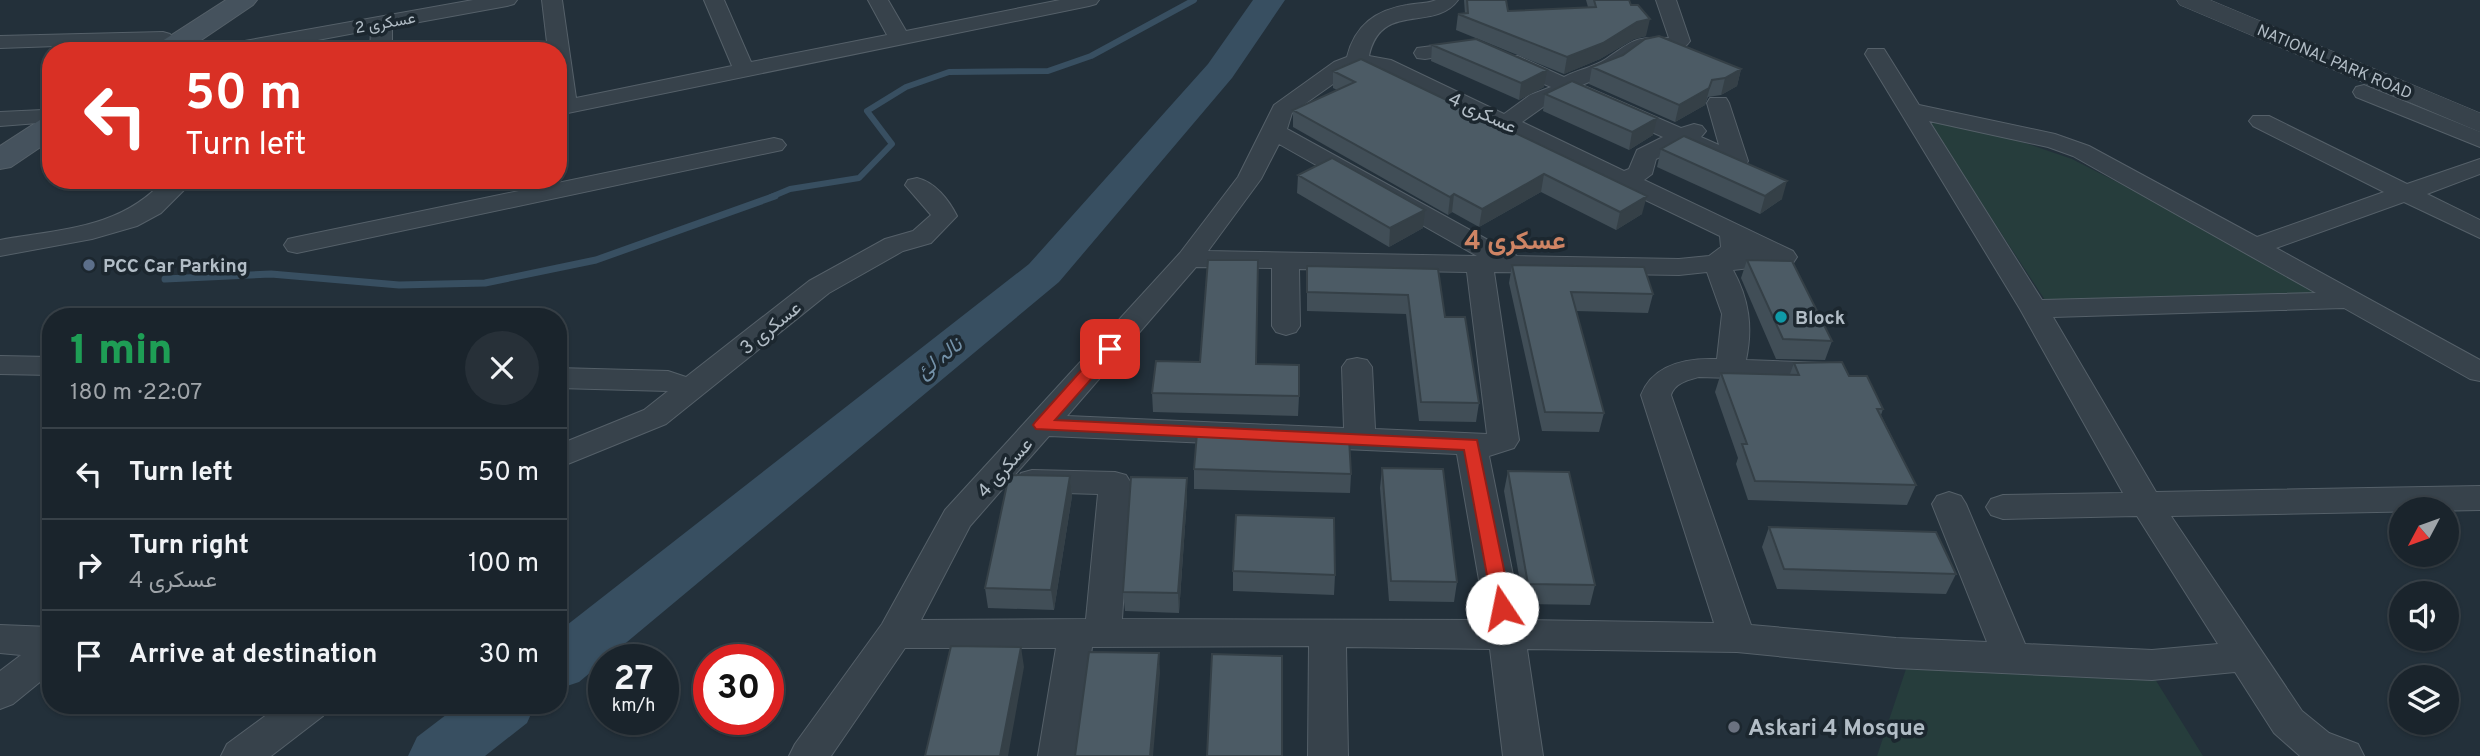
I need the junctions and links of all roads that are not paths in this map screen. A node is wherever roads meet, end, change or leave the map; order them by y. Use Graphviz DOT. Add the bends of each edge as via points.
graph roads {
  1 [pos="220,0"];
  2 [pos="244,0"];
  3 [pos="507,0"];
  4 [pos="552,0"];
  5 [pos="713,0"];
  6 [pos="878,0"];
  7 [pos="1088,0"];
  8 [pos="1448,0"];
  9 [pos="1666,0"];
  10 [pos="2189,0"];
  11 [pos="2212,0"];
  12 [pos="1041,5"];
  13 [pos="382,22"];
  14 [pos="900,39"];
  15 [pos="0,42"];
  16 [pos="173,42"];
  17 [pos="176,42"];
  18 [pos="272,42"];
  19 [pos="381,42"];
  20 [pos="556,42"];
  21 [pos="42,44"];
  22 [pos="1425,53"];
  23 [pos="1876,54"];
  24 [pos="1357,61"];
  25 [pos="745,72"];
  26 [pos="1567,87"];
  27 [pos="2364,92"];
  28 [pos="567,107"];
  29 [pos="1910,110"];
  30 [pos="2480,112"];
  31 [pos="42,118"];
  32 [pos="0,119"];
  33 [pos="42,121"];
  34 [pos="2261,121"];
  35 [pos="42,123"];
  36 [pos="1506,123"];
  37 [pos="2480,123"];
  38 [pos="1274,132"];
  39 [pos="1682,137"];
  40 [pos="2480,140"];
  41 [pos="0,142"];
  42 [pos="774,145"];
  43 [pos="0,160"];
  44 [pos="2480,166"];
  45 [pos="567,179"];
  46 [pos="1622,179"];
  47 [pos="2480,182"];
  48 [pos="917,185"];
  49 [pos="170,189"];
  50 [pos="506,189"];
  51 [pos="482,193"];
  52 [pos="2417,198"];
  53 [pos="2480,230"];
  54 [pos="1732,232"];
  55 [pos="297,245"];
  56 [pos="0,248"];
  57 [pos="2264,252"];
  58 [pos="1189,259"];
  59 [pos="1285,261"];
  60 [pos="1716,263"];
  61 [pos="1479,264"];
  62 [pos="1511,264"];
  63 [pos="2351,300"];
  64 [pos="2034,309"];
  65 [pos="1286,326"];
  66 [pos="0,365"];
  67 [pos="42,366"];
  68 [pos="1357,367"];
  69 [pos="1729,369"];
  70 [pos="1825,372"];
  71 [pos="2480,372"];
  72 [pos="567,378"];
  73 [pos="611,379"];
  74 [pos="692,389"];
  75 [pos="1041,425"];
  76 [pos="613,434"];
  77 [pos="1360,439"];
  78 [pos="1471,444"];
  79 [pos="567,453"];
  80 [pos="1028,481"];
  81 [pos="2480,498"];
  82 [pos="1949,504"];
  83 [pos="2147,505"];
  84 [pos="2003,508"];
  85 [pos="1327,632"];
  86 [pos="895,634"];
  87 [pos="1089,634"];
  88 [pos="1507,635"];
  89 [pos="1737,638"];
  90 [pos="0,639"];
  91 [pos="42,641"];
  92 [pos="2245,656"];
  93 [pos="2012,658"];
  94 [pos="42,659"];
  95 [pos="0,693"];
  96 [pos="297,714"];
  97 [pos="241,756"];
  98 [pos="809,756"];
  99 [pos="1058,756"];
  100 [pos="1328,756"];
  101 [pos="1523,756"];
  102 [pos="2344,756"];
  1 -- 16 [label="main road"];
  2 -- 17 [label="main road"];
  3 -- 13 [label="street, عسکری 2"];
  4 -- 20 [label="street"];
  5 -- 25 [label="street"];
  6 -- 14 [label="street"];
  7 -- 12 [label="street"];
  8 -- 24 [label="street" via="1433,8 1394,13 1368,29"];
  9 -- 26 [label="street" via="1680,41 1672,45 1647,43 1629,50 1613,64"];
  10 -- 37 [label="street, NATIONAL PARK ROAD"];
  11 -- 30 [label="street, NATIONAL PARK ROAD"];
  12 -- 14 [label="street"];
  13 -- 18 [label="street, عسکری 2"];
  13 -- 19 [label="street"];
  14 -- 25 [label="street"];
  15 -- 21 [label="street"];
  22 -- 26 [label="street" via="1477,46"];
  23 -- 29 [label="street"];
  24 -- 36 [label="street, عسکری 4" via="1383,65"];
  24 -- 38 [label="street" via="1282,110"];
  25 -- 28 [label="street"];
  26 -- 36 [label="street" via="1538,100"];
  26 -- 39 [label="street"];
  27 -- 40 [label="street"];
  29 -- 57 [label="street" via="2055,141"];
  29 -- 64 [label="street"];
  31 -- 32 [label="street"];
  33 -- 41 [label="main road"];
  34 -- 52 [label="street"];
  35 -- 43 [label="main road"];
  36 -- 46 [label="street, عسکری 4"];
  38 -- 58 [label="street, عسکری 4" via="1249,179"];
  38 -- 62 [label="street"];
  39 -- 39 [label="street" via="1721,110 1736,161"];
  39 -- 46 [label="street" via="1644,155 1640,174"];
  42 -- 45 [label="street"];
  44 -- 52 [label="street"];
  46 -- 54 [label="street, عسکری 4"];
  47 -- 52 [label="street"];
  48 -- 74 [label="street, عسکری 3" via="944,216 922,237 894,245 819,287"];
  49 -- 56 [label="street" via="142,215 120,223"];
  50 -- 51 [label="street"];
  51 -- 55 [label="street"];
  52 -- 53 [label="street"];
  52 -- 57 [label="street"];
  54 -- 60 [label="street" via="1735,250"];
  54 -- 60 [label="street, عسکری 4" via="1784,257"];
  57 -- 63 [label="street"];
  58 -- 59 [label="street"];
  58 -- 75 [label="street, عسکری 4"];
  59 -- 61 [label="street"];
  59 -- 65 [label="street"];
  60 -- 62 [label="street" via="1679,267"];
  60 -- 69 [label="street" via="1739,323"];
  61 -- 62 [label="street"];
  61 -- 78 [label="street" via="1503,440 1492,445"];
  63 -- 64 [label="street"];
  63 -- 71 [label="street"];
  64 -- 83 [label="street"];
  66 -- 67 [label="street"];
  68 -- 77 [label="street"];
  69 -- 70 [label="street"];
  69 -- 89 [label="street" via="1699,368 1675,374 1660,384 1656,395"];
  72 -- 73 [label="street"];
  73 -- 74 [label="street" via="668,381"];
  73 -- 76 [label="street" via="629,390 635,401 633,418"];
  74 -- 76 [label="street, عسکری 3" via="655,417"];
  75 -- 77 [label="street"];
  75 -- 86 [label="street, عسکری 4" via="957,519"];
  76 -- 79 [label="street, عسکری 3"];
  77 -- 78 [label="street"];
  78 -- 88 [label="street"];
  80 -- 87 [label="street" via="1115,483"];
  81 -- 83 [label="street"];
  82 -- 93 [label="street"];
  83 -- 84 [label="street"];
  83 -- 92 [label="street"];
  85 -- 87 [label="street"];
  85 -- 88 [label="street"];
  85 -- 100 [label="street"];
  86 -- 87 [label="street"];
  86 -- 98 [label="street, عسکری 4"];
  87 -- 99 [label="street"];
  88 -- 89 [label="street"];
  88 -- 101 [label="street"];
  89 -- 93 [label="street"];
  90 -- 91 [label="street"];
  92 -- 93 [label="street" via="2152,665"];
  92 -- 102 [label="street" via="2288,722 2315,745"];
  94 -- 95 [label="street"];
  96 -- 97 [label="street"];
}
